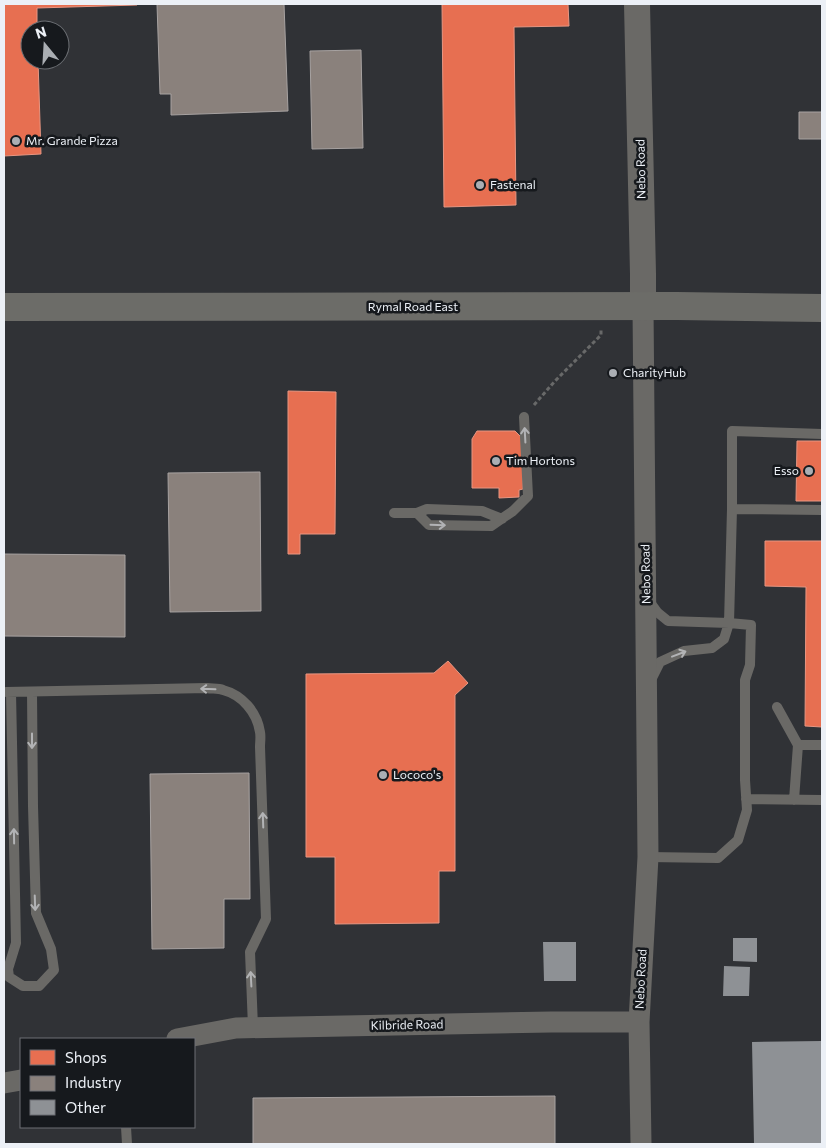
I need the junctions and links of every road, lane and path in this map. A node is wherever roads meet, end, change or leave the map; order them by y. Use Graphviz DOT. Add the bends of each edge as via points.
graph roads {
  1 [pos="637,4"];
  2 [pos="4,307"];
  3 [pos="602,307"];
  4 [pos="643,307"];
  5 [pos="822,308"];
  6 [pos="524,417"];
  7 [pos="822,434"];
  8 [pos="732,509"];
  9 [pos="822,510"];
  10 [pos="394,513"];
  11 [pos="417,513"];
  12 [pos="502,519"];
  13 [pos="646,596"];
  14 [pos="729,623"];
  15 [pos="647,687"];
  16 [pos="7,692"];
  17 [pos="32,692"];
  18 [pos="777,708"];
  19 [pos="798,745"];
  20 [pos="822,745"];
  21 [pos="746,799"];
  22 [pos="794,800"];
  23 [pos="822,800"];
  24 [pos="648,857"];
  25 [pos="639,1022"];
  26 [pos="254,1027"];
  27 [pos="182,1038"];
  28 [pos="20,1080"];
  29 [pos="4,1083"];
  30 [pos="126,1128"];
  31 [pos="127,1144"];
  32 [pos="641,1144"];
  1 -- 4 [label="street, Nebo Road"];
  2 -- 3 [label="main road, Rymal Road East"];
  3 -- 4 [label="main road, Rymal Road East"];
  3 -- 6 [label="path" via="601,335"];
  4 -- 5 [label="main road, Rymal Road East"];
  4 -- 13 [label="street, Nebo Road"];
  12 -- 6 [label="lane, one-way" via="528,496"];
  7 -- 8 [label="lane" via="732,431"];
  8 -- 9 [label="lane"];
  8 -- 14 [label="lane"];
  10 -- 11 [label="lane"];
  11 -- 12 [label="lane" via="427,509 482,511"];
  11 -- 12 [label="lane, one-way" via="429,526 490,526"];
  13 -- 14 [label="lane" via="668,621"];
  13 -- 15 [label="street, Nebo Road"];
  15 -- 14 [label="lane, one-way" via="660,662 684,651 712,648 724,639"];
  14 -- 21 [label="lane" via="751,625 750,665 745,680"];
  15 -- 24 [label="street, Nebo Road"];
  16 -- 17 [label="lane"];
  17 -- 16 [label="lane, one-way" via="36,913 51,949 54,970 40,986 23,986 9,977 8,969 16,943"];
  26 -- 17 [label="lane, one-way" via="250,952 266,919 261,732 248,705 229,692 207,688"];
  18 -- 19 [label="lane"];
  19 -- 20 [label="lane"];
  19 -- 22 [label="lane"];
  21 -- 22 [label="lane"];
  21 -- 24 [label="lane" via="747,810 738,840 718,858"];
  22 -- 23 [label="lane"];
  24 -- 25 [label="street, Nebo Road"];
  25 -- 26 [label="street, Kilbride Road"];
  25 -- 32 [label="street, Nebo Road"];
  26 -- 27 [label="street, Kilbride Road"];
  28 -- 29 [label="street"];
  30 -- 31 [label="lane"];
}
